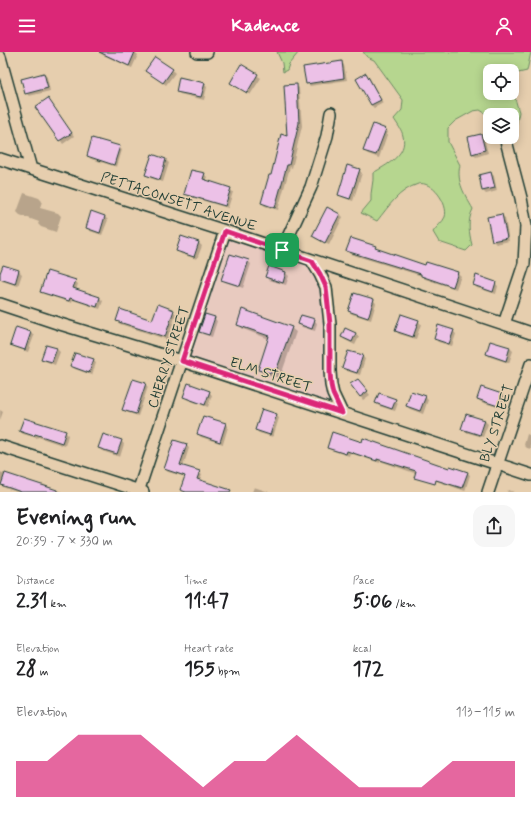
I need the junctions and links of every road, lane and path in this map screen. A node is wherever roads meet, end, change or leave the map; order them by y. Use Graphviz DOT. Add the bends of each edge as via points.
graph roads {
  1 [pos="197,52"];
  2 [pos="207,52"];
  3 [pos="0,57"];
  4 [pos="331,113"];
  5 [pos="507,144"];
  6 [pos="0,159"];
  7 [pos="32,169"];
  8 [pos="225,231"];
  9 [pos="282,250"];
  10 [pos="312,261"];
  11 [pos="0,304"];
  12 [pos="504,324"];
  13 [pos="531,333"];
  14 [pos="182,361"];
  15 [pos="531,364"];
  16 [pos="342,413"];
  17 [pos="0,446"];
  18 [pos="498,465"];
  19 [pos="531,475"];
  20 [pos="140,492"];
  21 [pos="488,492"];
  1 -- 2 [label="street"];
  3 -- 7 [label="street"];
  4 -- 9 [label="street" via="327,136 311,187"];
  5 -- 12 [label="street" via="526,226 524,264"];
  6 -- 7 [label="street, PETTACONSETT AVENUE"];
  7 -- 8 [label="street, PETTACONSETT AVENUE"];
  8 -- 9 [label="street, PETTACONSETT AVENUE"];
  8 -- 14 [label="street, CHERRY STREET"];
  9 -- 10 [label="street, PETTACONSETT AVENUE"];
  10 -- 12 [label="street, PETTACONSETT AVENUE"];
  10 -- 16 [label="street" via="326,287 330,324 331,385"];
  11 -- 14 [label="street, ELM STREET"];
  12 -- 13 [label="street, PETTACONSETT AVENUE"];
  14 -- 16 [label="street, ELM STREET"];
  14 -- 20 [label="street, CHERRY STREET"];
  15 -- 18 [label="street, BLY STREET"];
  16 -- 18 [label="street, ELM STREET"];
  17 -- 20 [label="street"];
  18 -- 19 [label="street, ELM STREET"];
  18 -- 21 [label="street, BLY STREET"];
}
